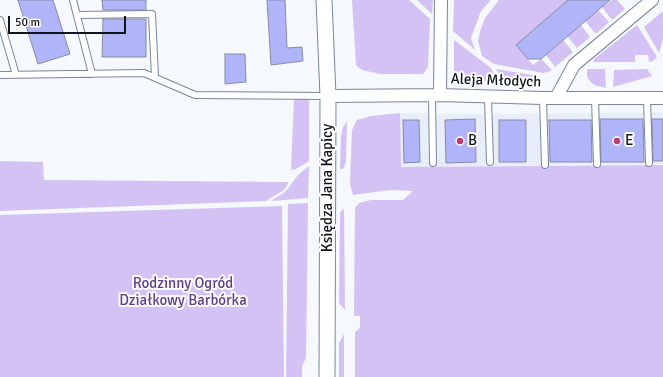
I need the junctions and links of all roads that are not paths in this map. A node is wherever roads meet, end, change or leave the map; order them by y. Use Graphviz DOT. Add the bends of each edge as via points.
graph roads {
  1 [pos="73,0"];
  2 [pos="324,0"];
  3 [pos="441,0"];
  4 [pos="652,0"];
  5 [pos="77,15"];
  6 [pos="0,20"];
  7 [pos="92,74"];
  8 [pos="0,75"];
  9 [pos="16,75"];
  10 [pos="155,77"];
  11 [pos="328,96"];
  12 [pos="436,96"];
  13 [pos="488,98"];
  14 [pos="543,98"];
  15 [pos="556,98"];
  16 [pos="595,98"];
  17 [pos="646,98"];
  18 [pos="663,98"];
  19 [pos="490,162"];
  20 [pos="433,163"];
  21 [pos="649,163"];
  22 [pos="597,164"];
  23 [pos="545,165"];
  24 [pos="327,377"];
  1 -- 5 [label="lane"];
  2 -- 11 [label="street, Księdza Jana Kapicy"];
  3 -- 12 [label="street"];
  4 -- 15 [label="street" via="574,65"];
  5 -- 7 [label="lane"];
  5 -- 10 [label="lane" via="152,14"];
  6 -- 9 [label="lane"];
  7 -- 9 [label="lane"];
  7 -- 10 [label="lane" via="144,73"];
  8 -- 9 [label="lane"];
  10 -- 11 [label="lane" via="195,95"];
  11 -- 12 [label="street, Aleja Młodych"];
  11 -- 24 [label="street, Księdza Jana Kapicy"];
  12 -- 13 [label="street, Aleja Młodych"];
  12 -- 20 [label="lane"];
  13 -- 14 [label="street, Aleja Młodych"];
  13 -- 19 [label="lane"];
  14 -- 15 [label="street, Aleja Młodych"];
  14 -- 23 [label="lane"];
  15 -- 16 [label="street, Aleja Młodych"];
  16 -- 17 [label="street, Aleja Młodych"];
  16 -- 22 [label="lane"];
  17 -- 18 [label="street, Aleja Młodych"];
  17 -- 21 [label="lane"];
}
